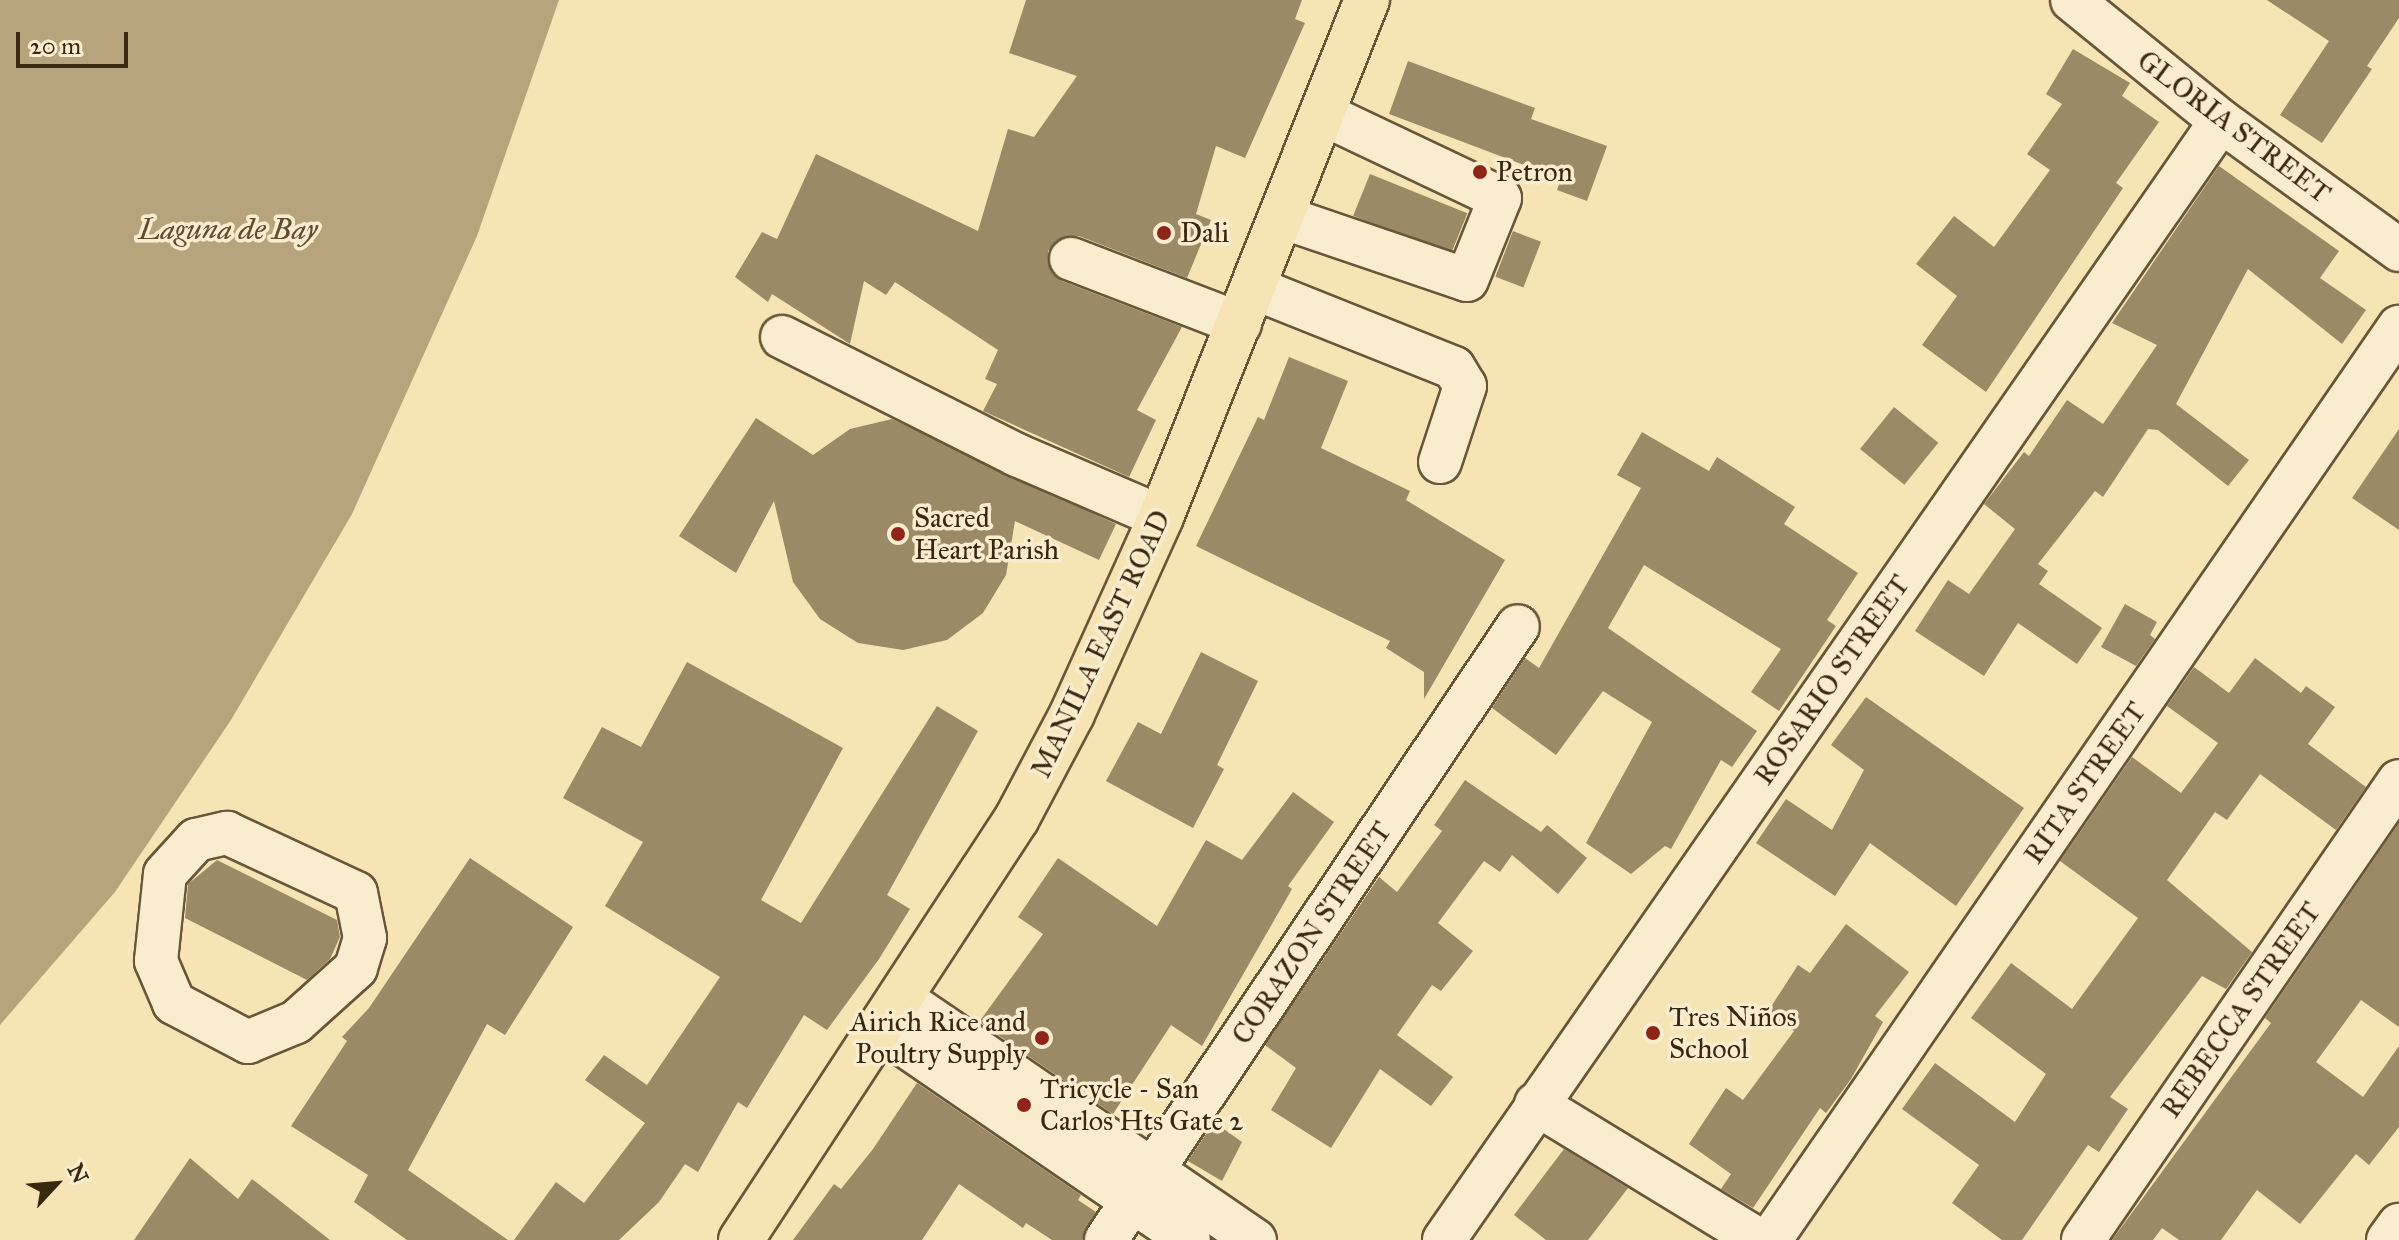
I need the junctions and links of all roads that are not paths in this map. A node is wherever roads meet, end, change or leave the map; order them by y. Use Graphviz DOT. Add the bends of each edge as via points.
graph roads {
  1 [pos="1367,0"];
  2 [pos="2072,0"];
  3 [pos="1323,114"];
  4 [pos="2221,121"];
  5 [pos="1282,217"];
  6 [pos="2399,250"];
  7 [pos="1071,259"];
  8 [pos="1247,306"];
  9 [pos="2399,327"];
  10 [pos="782,337"];
  11 [pos="1440,462"];
  12 [pos="1161,517"];
  13 [pos="1518,626"];
  14 [pos="2399,781"];
  15 [pos="356,968"];
  16 [pos="891,1014"];
  17 [pos="1536,1104"];
  18 [pos="1143,1185"];
  19 [pos="2399,1225"];
  20 [pos="741,1240"];
  21 [pos="1106,1240"];
  22 [pos="1189,1240"];
  23 [pos="1255,1240"];
  24 [pos="1444,1240"];
  25 [pos="1759,1240"];
  26 [pos="1770,1240"];
  27 [pos="2083,1240"];
  28 [pos="2388,1240"];
  1 -- 3 [label="main road, MANILA EAST ROAD"];
  2 -- 4 [label="street, GLORIA STREET"];
  3 -- 5 [label="main road, MANILA EAST ROAD"];
  3 -- 5 [label="street" via="1500,198 1467,280"];
  4 -- 6 [label="street, GLORIA STREET"];
  4 -- 17 [label="street, ROSARIO STREET"];
  5 -- 8 [label="main road, MANILA EAST ROAD"];
  7 -- 8 [label="street"];
  8 -- 11 [label="street" via="1454,368 1465,386"];
  8 -- 12 [label="main road, MANILA EAST ROAD"];
  9 -- 26 [label="street, RITA STREET"];
  10 -- 12 [label="street" via="1017,455"];
  12 -- 16 [label="main road, MANILA EAST ROAD" via="1124,607 1017,818"];
  13 -- 18 [label="street, CORAZON STREET"];
  14 -- 27 [label="street, REBECCA STREET"];
  15 -- 15 [label="street" via="365,938 356,893 227,833 196,840 165,874 156,961 174,1003 248,1042 296,1022"];
  16 -- 18 [label="street"];
  16 -- 20 [label="main road, MANILA EAST ROAD"];
  17 -- 24 [label="street, ROSARIO STREET"];
  17 -- 25 [label="street"];
  18 -- 21 [label="street, CORAZON STREET"];
  18 -- 22 [label="street"];
  18 -- 23 [label="street"];
  19 -- 28 [label="street"];
}
